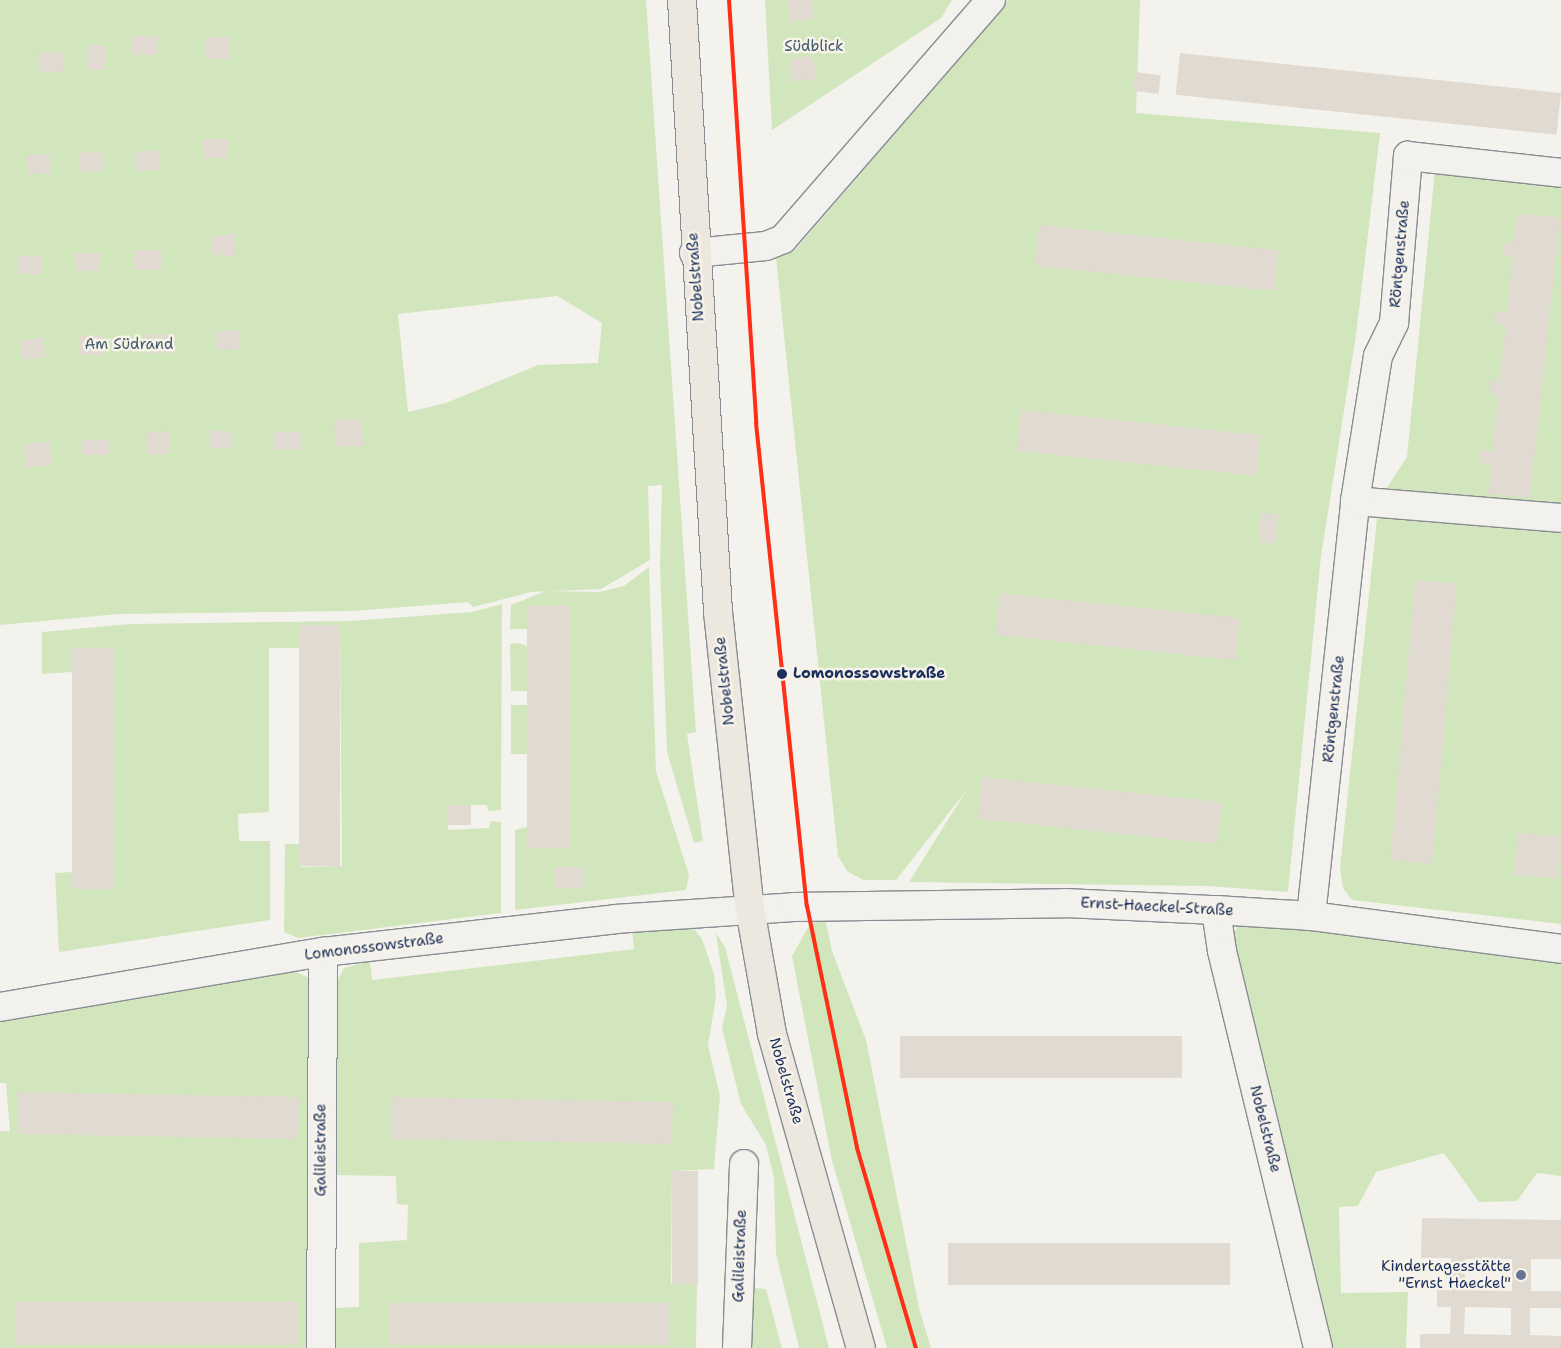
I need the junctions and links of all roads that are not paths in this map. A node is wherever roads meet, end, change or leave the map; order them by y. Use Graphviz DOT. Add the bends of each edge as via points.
graph roads {
  1 [pos="682,0"];
  2 [pos="991,0"];
  3 [pos="1561,173"];
  4 [pos="694,253"];
  5 [pos="1354,501"];
  6 [pos="1561,518"];
  7 [pos="750,909"];
  8 [pos="1216,910"];
  9 [pos="1311,916"];
  10 [pos="1561,948"];
  11 [pos="323,952"];
  12 [pos="0,1006"];
  13 [pos="744,1164"];
  14 [pos="320,1348"];
  15 [pos="737,1348"];
  16 [pos="861,1348"];
  17 [pos="1318,1348"];
  1 -- 4 [label="main road, Nobelstraße"];
  2 -- 4 [label="street" via="783,239 766,246"];
  3 -- 5 [label="street, Röntgenstraße" via="1408,156 1394,323 1378,356"];
  4 -- 7 [label="main road, Nobelstraße" via="718,612"];
  5 -- 6 [label="street"];
  5 -- 9 [label="street, Röntgenstraße"];
  7 -- 8 [label="street, Ernst-Haeckel-Straße" via="964,903"];
  7 -- 11 [label="street, Lomonossowstraße"];
  7 -- 16 [label="main road, Nobelstraße" via="772,1034"];
  8 -- 9 [label="street, Ernst-Haeckel-Straße"];
  8 -- 17 [label="street, Nobelstraße" via="1222,951"];
  9 -- 10 [label="street, Ernst-Haeckel-Straße"];
  11 -- 12 [label="street, Lomonossowstraße"];
  11 -- 14 [label="street, Galileistraße"];
  13 -- 15 [label="street, Galileistraße"];
}
